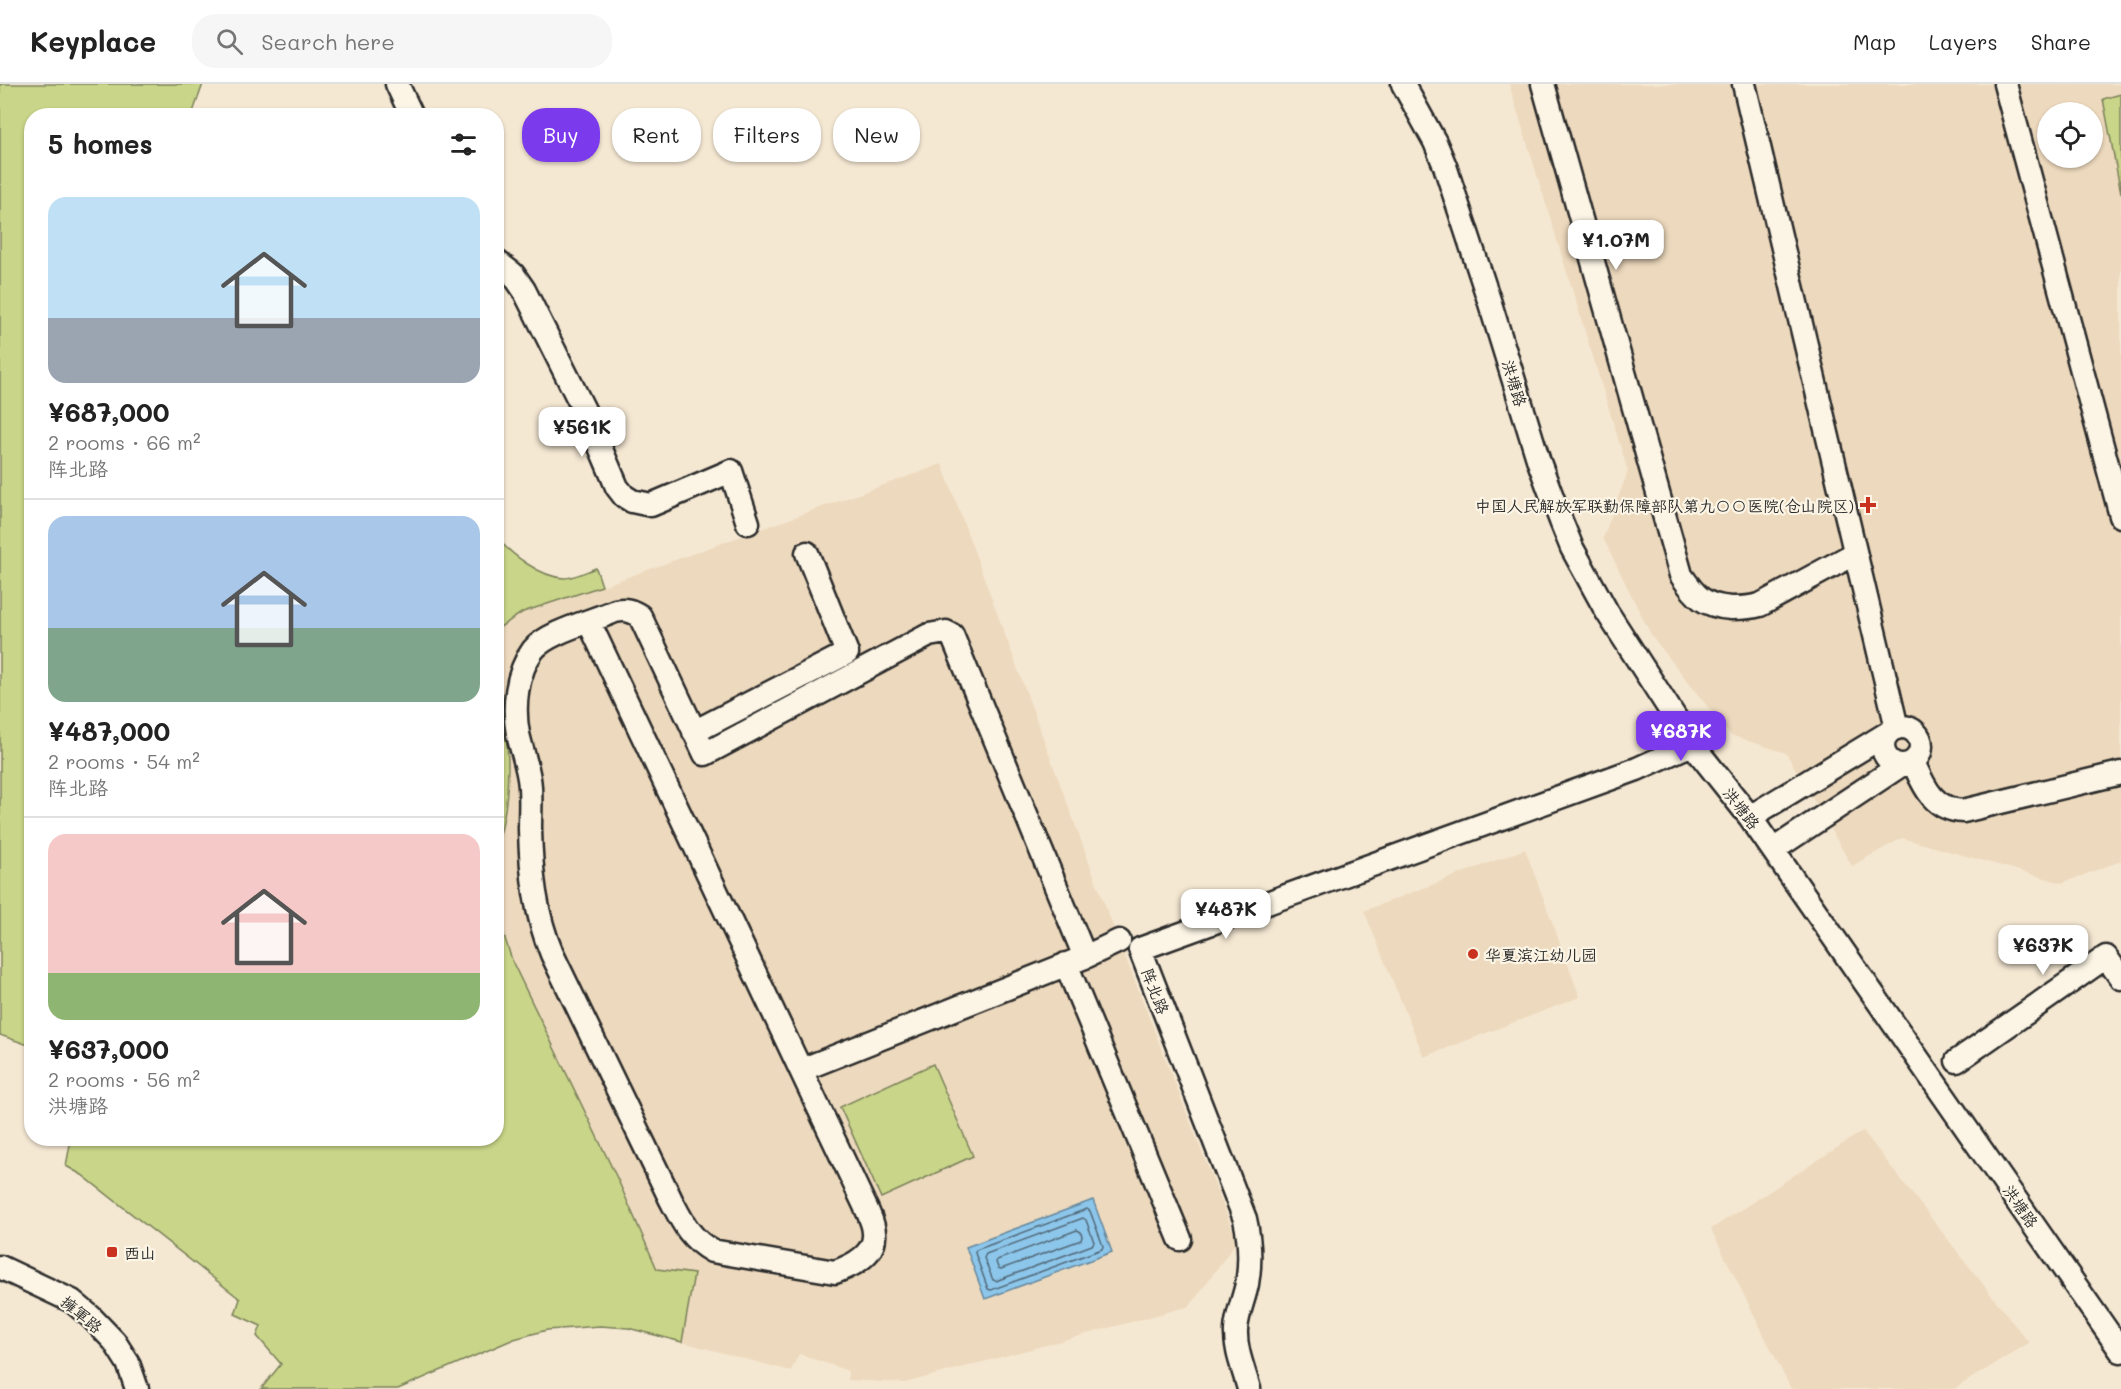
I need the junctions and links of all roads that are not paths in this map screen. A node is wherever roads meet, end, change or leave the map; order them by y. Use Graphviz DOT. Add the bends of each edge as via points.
graph roads {
  1 [pos="397,84"];
  2 [pos="1402,84"];
  3 [pos="1543,84"];
  4 [pos="1744,84"];
  5 [pos="2005,84"];
  6 [pos="408,108"];
  7 [pos="504,267"];
  8 [pos="2121,516"];
  9 [pos="748,523"];
  10 [pos="807,553"];
  11 [pos="1854,554"];
  12 [pos="589,622"];
  13 [pos="776,689"];
  14 [pos="786,711"];
  15 [pos="1893,730"];
  16 [pos="694,732"];
  17 [pos="1692,744"];
  18 [pos="1907,764"];
  19 [pos="2121,773"];
  20 [pos="1750,817"];
  21 [pos="1773,850"];
  22 [pos="1119,941"];
  23 [pos="1075,960"];
  24 [pos="2121,978"];
  25 [pos="1957,1061"];
  26 [pos="801,1070"];
  27 [pos="1180,1239"];
  28 [pos="0,1267"];
  29 [pos="2121,1351"];
  30 [pos="137,1389"];
  31 [pos="1249,1389"];
  1 -- 6 [label="street"];
  2 -- 17 [label="street, 洪塘路" via="1445,166 1539,462 1572,548 1607,612"];
  3 -- 11 [label="street" via="1681,575 1696,596 1714,607 1751,608"];
  4 -- 11 [label="street"];
  5 -- 8 [label="street"];
  7 -- 9 [label="street" via="524,290 624,496 651,505 732,471"];
  10 -- 13 [label="street" via="847,653"];
  11 -- 15 [label="street"];
  12 -- 16 [label="street" via="625,609 640,616"];
  12 -- 26 [label="street"];
  12 -- 26 [label="street" via="551,635 537,646 519,682 515,715 531,789 533,886 542,931 694,1240 712,1251 835,1272 861,1259 875,1234"];
  13 -- 14 [label="street"];
  13 -- 16 [label="street"];
  14 -- 16 [label="street" via="705,754"];
  14 -- 23 [label="street" via="929,635 952,635"];
  15 -- 18 [label="street" via="1885,738 1883,750 1889,761"];
  15 -- 18 [label="street" via="1906,727 1920,740 1920,752"];
  15 -- 20 [label="street"];
  17 -- 20 [label="street, 洪塘路"];
  17 -- 31 [label="street, 阵北路" via="1637,769 1140,949 1245,1219 1250,1262 1236,1329 1237,1348"];
  18 -- 19 [label="street" via="1940,805 1954,811"];
  18 -- 21 [label="street"];
  20 -- 21 [label="street, 洪塘路"];
  21 -- 29 [label="street, 洪塘路"];
  22 -- 23 [label="street"];
  23 -- 26 [label="street"];
  23 -- 27 [label="street"];
  24 -- 25 [label="street" via="2106,957"];
  28 -- 30 [label="street, 擁軍路" via="72,1301 91,1317 129,1363"];
}
